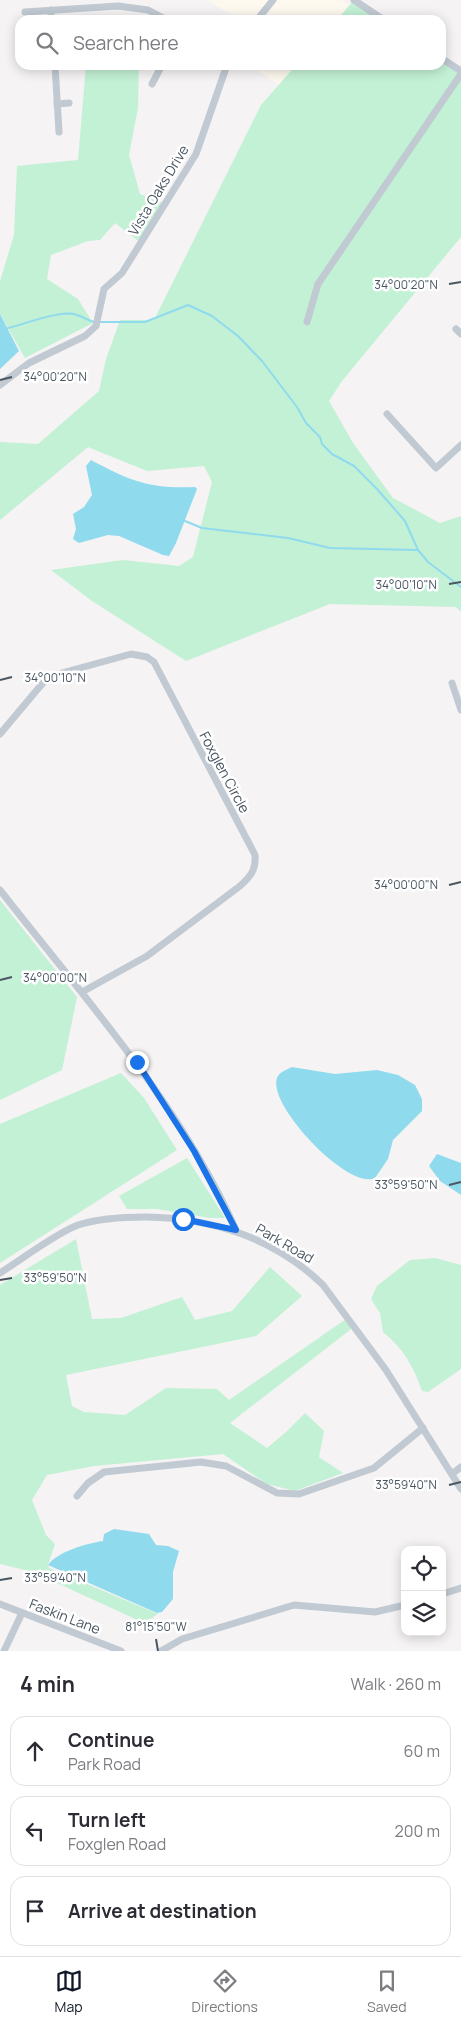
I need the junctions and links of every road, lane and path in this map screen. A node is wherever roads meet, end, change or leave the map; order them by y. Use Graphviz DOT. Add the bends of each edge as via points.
graph roads {
  1 [pos="273,0"];
  2 [pos="354,0"];
  3 [pos="118,3"];
  4 [pos="51,10"];
  5 [pos="25,12"];
  6 [pos="51,15"];
  7 [pos="158,15"];
  8 [pos="261,15"];
  9 [pos="376,15"];
  10 [pos="446,62"];
  11 [pos="55,70"];
  12 [pos="159,70"];
  13 [pos="225,70"];
  14 [pos="461,72"];
  15 [pos="152,84"];
  16 [pos="69,103"];
  17 [pos="58,104"];
  18 [pos="59,132"];
  19 [pos="308,322"];
  20 [pos="0,385"];
  21 [pos="387,414"];
  22 [pos="461,444"];
  23 [pos="452,683"];
  24 [pos="461,710"];
  25 [pos="0,734"];
  26 [pos="0,890"];
  27 [pos="82,992"];
  28 [pos="236,1230"];
  29 [pos="0,1273"];
  30 [pos="422,1428"];
  31 [pos="461,1467"];
  32 [pos="453,1473"];
  33 [pos="461,1489"];
  34 [pos="77,1496"];
  35 [pos="461,1588"];
  36 [pos="446,1593"];
  37 [pos="0,1604"];
  38 [pos="401,1606"];
  39 [pos="22,1613"];
  40 [pos="4,1651"];
  41 [pos="121,1651"];
  42 [pos="161,1651"];
  1 -- 8 [label="street"];
  2 -- 9 [label="street"];
  3 -- 4 [label="street"];
  3 -- 7 [label="street"];
  4 -- 5 [label="street"];
  4 -- 6 [label="street"];
  10 -- 14 [label="street"];
  11 -- 17 [label="street"];
  12 -- 15 [label="street"];
  13 -- 20 [label="street, Vista Oaks Drive" via="196,154 122,273 104,289 96,326 84,336 29,363"];
  14 -- 19 [label="street" via="318,284"];
  16 -- 17 [label="street"];
  17 -- 18 [label="street"];
  21 -- 22 [label="street" via="436,468"];
  23 -- 24 [label="street"];
  25 -- 27 [label="street, Foxglen Circle" via="51,676 131,654 147,657 154,662 255,855 253,873 240,886 147,956"];
  26 -- 27 [label="street"];
  27 -- 28 [label="street" via="155,1088 194,1151"];
  28 -- 29 [label="street, Park Road" via="207,1222 166,1217 113,1217 75,1226"];
  28 -- 30 [label="street, Park Road" via="280,1252 323,1285 371,1348"];
  30 -- 32 [label="street, Park Road"];
  30 -- 34 [label="street" via="374,1468 300,1494 277,1493 226,1466 201,1462 104,1472 93,1478"];
  31 -- 32 [label="street"];
  32 -- 33 [label="street, Park Road"];
  35 -- 36 [label="street"];
  37 -- 39 [label="street, Faskin Lane"];
  38 -- 42 [label="street" via="375,1612 294,1605 182,1639"];
  39 -- 40 [label="street"];
  39 -- 41 [label="street, Faskin Lane"];
}
